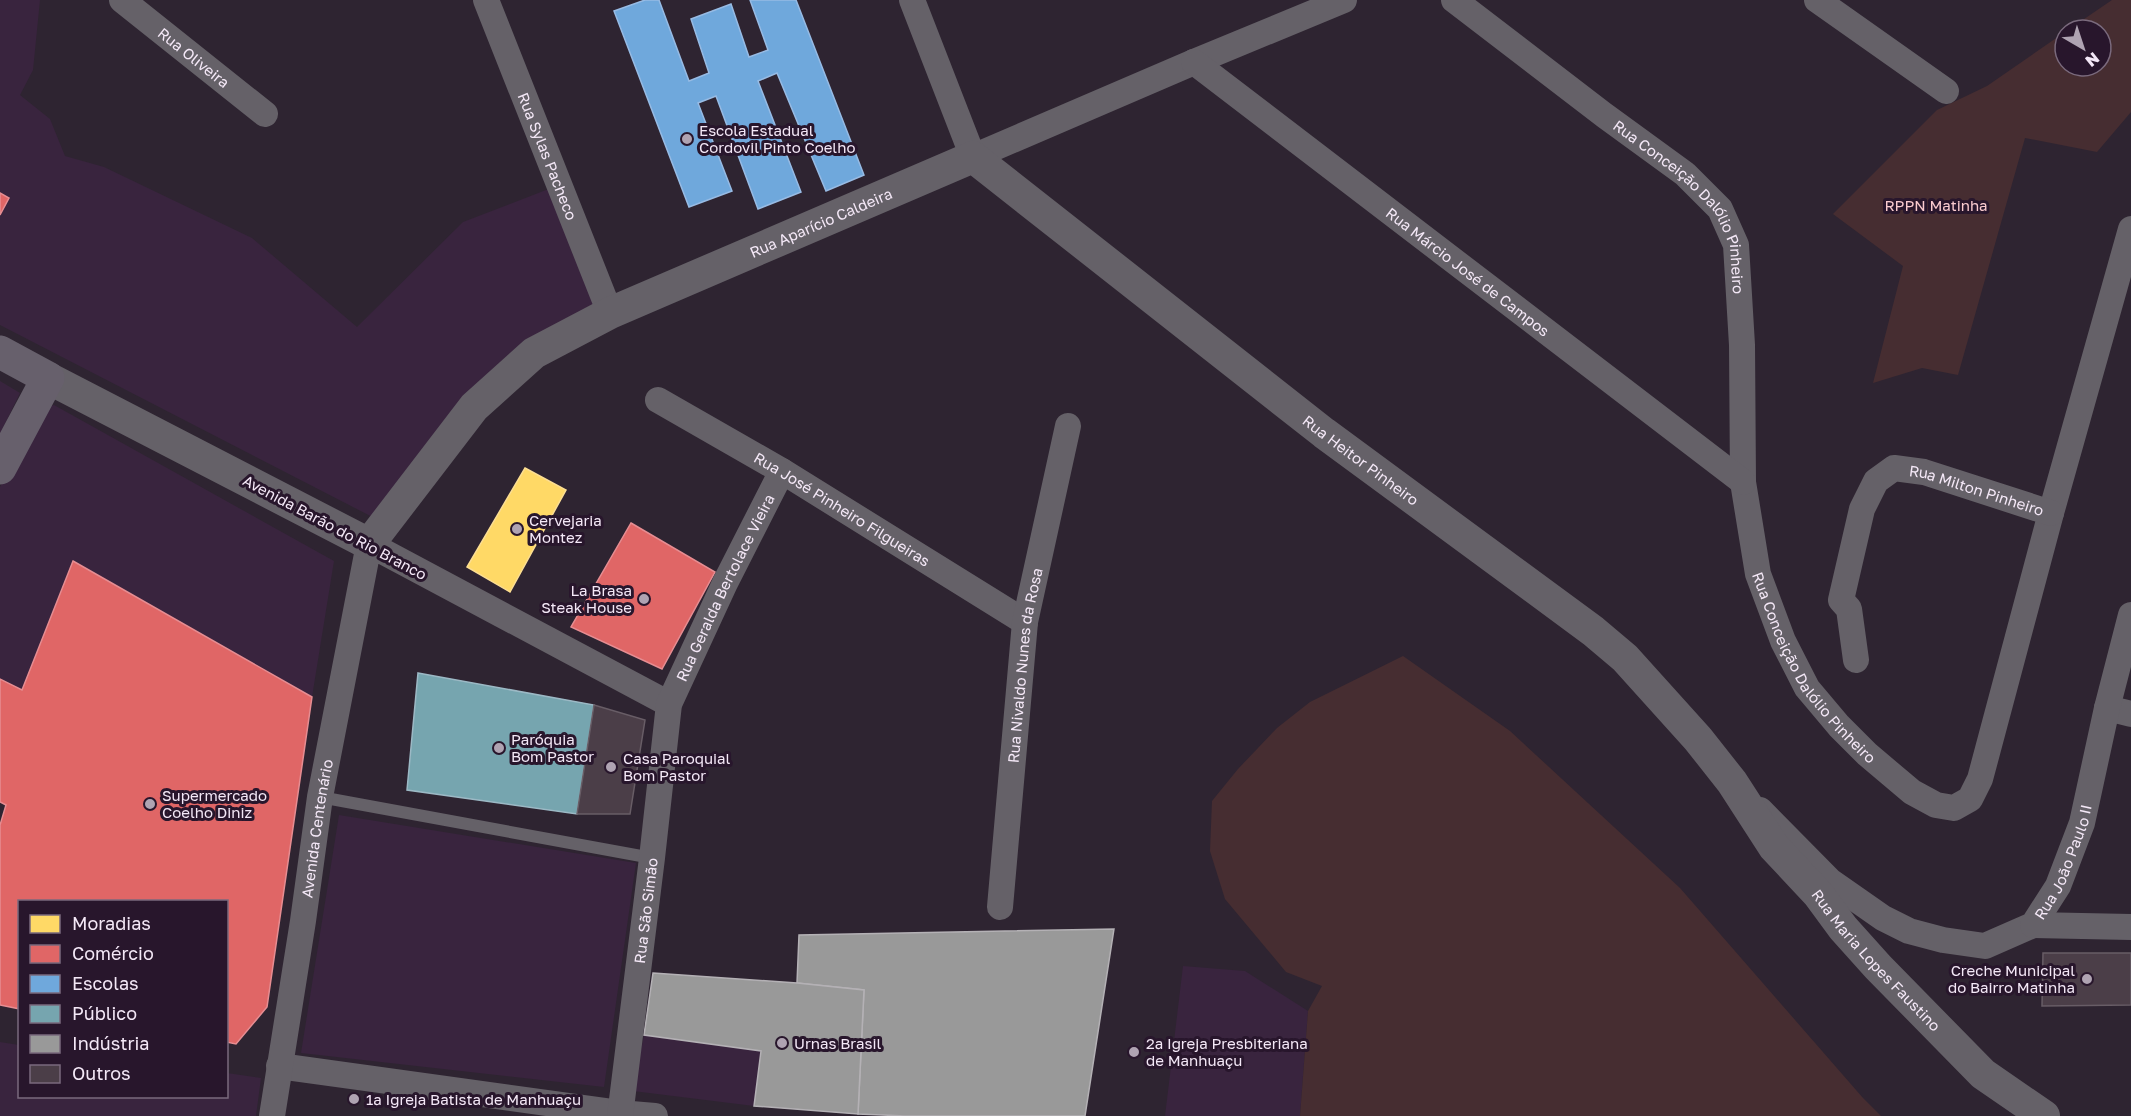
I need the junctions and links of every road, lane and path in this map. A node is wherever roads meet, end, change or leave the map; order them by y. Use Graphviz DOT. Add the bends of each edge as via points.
graph roads {
  1 [pos="122,0"];
  2 [pos="486,0"];
  3 [pos="912,0"];
  4 [pos="1344,0"];
  5 [pos="1454,0"];
  6 [pos="1817,0"];
  7 [pos="1194,62"];
  8 [pos="1946,91"];
  9 [pos="265,114"];
  10 [pos="973,157"];
  11 [pos="2131,229"];
  12 [pos="610,314"];
  13 [pos="0,351"];
  14 [pos="48,378"];
  15 [pos="657,400"];
  16 [pos="1068,426"];
  17 [pos="0,468"];
  18 [pos="782,471"];
  19 [pos="1743,482"];
  20 [pos="2051,513"];
  21 [pos="369,544"];
  22 [pos="2131,615"];
  23 [pos="1025,622"];
  24 [pos="1856,660"];
  25 [pos="669,704"];
  26 [pos="2119,711"];
  27 [pos="1732,782"];
  28 [pos="320,797"];
  29 [pos="652,858"];
  30 [pos="1000,907"];
  31 [pos="2033,926"];
  32 [pos="2131,927"];
  33 [pos="279,1066"];
  34 [pos="619,1114"];
  35 [pos="272,1116"];
  36 [pos="655,1116"];
  37 [pos="2044,1116"];
  1 -- 9 [label="street, Rua Oliveira"];
  2 -- 12 [label="street, Rua Sylas Pacheco"];
  3 -- 10 [label="street"];
  4 -- 7 [label="street, Rua Aparício Caldeira"];
  5 -- 19 [label="street, Rua Conceição Dalólio Pinheiro" via="1685,174 1720,209 1736,245 1742,345"];
  6 -- 8 [label="street"];
  7 -- 10 [label="street, Rua Aparício Caldeira"];
  7 -- 19 [label="street, Rua Márcio José de Campos"];
  10 -- 12 [label="street, Rua Aparício Caldeira"];
  10 -- 27 [label="street, Rua Heitor Pinheiro" via="1324,433 1593,631 1625,658"];
  11 -- 20 [label="street, Rua Conceição Dalólio Pinheiro"];
  12 -- 21 [label="street, Rua Aparício Caldeira" via="534,353 474,407"];
  13 -- 14 [label="main road, Avenida Barão do Rio Branco"];
  14 -- 17 [label="main road"];
  14 -- 21 [label="street, Avenida Barão do Rio Branco"];
  15 -- 18 [label="street, Rua José Pinheiro Filgueiras"];
  16 -- 23 [label="street, Rua Nivaldo Nunes da Rosa"];
  18 -- 23 [label="street, Rua José Pinheiro Filgueiras"];
  18 -- 25 [label="street, Rua Geralda Bertolace Vieira"];
  19 -- 20 [label="street, Rua Conceição Dalólio Pinheiro" via="1758,574 1783,641 1807,688 1867,754 1912,792 1936,805 1954,808 1970,799 1980,779"];
  20 -- 24 [label="street, Rua Milton Pinheiro" via="1924,472 1894,468 1876,481 1862,509 1841,600 1849,609"];
  21 -- 25 [label="street, Avenida Barão do Rio Branco"];
  21 -- 28 [label="street, Avenida Centenário"];
  22 -- 26 [label="street, Rua João Paulo II"];
  23 -- 30 [label="street, Rua Nivaldo Nunes da Rosa"];
  25 -- 29 [label="street, Rua São Simão"];
  26 -- 31 [label="street, Rua João Paulo II" via="2058,886"];
  27 -- 31 [label="street, Rua João Paulo II" via="1830,881 1909,931 1985,946"];
  27 -- 37 [label="street, Rua Maria Lopes Faustino" via="1774,847 1878,967 1983,1074"];
  28 -- 29 [label="lane"];
  28 -- 33 [label="street, Avenida Centenário"];
  29 -- 34 [label="street, Rua São Simão"];
  31 -- 32 [label="street"];
  33 -- 34 [label="street"];
  33 -- 35 [label="street, Avenida Centenário"];
  34 -- 36 [label="street"];
}
